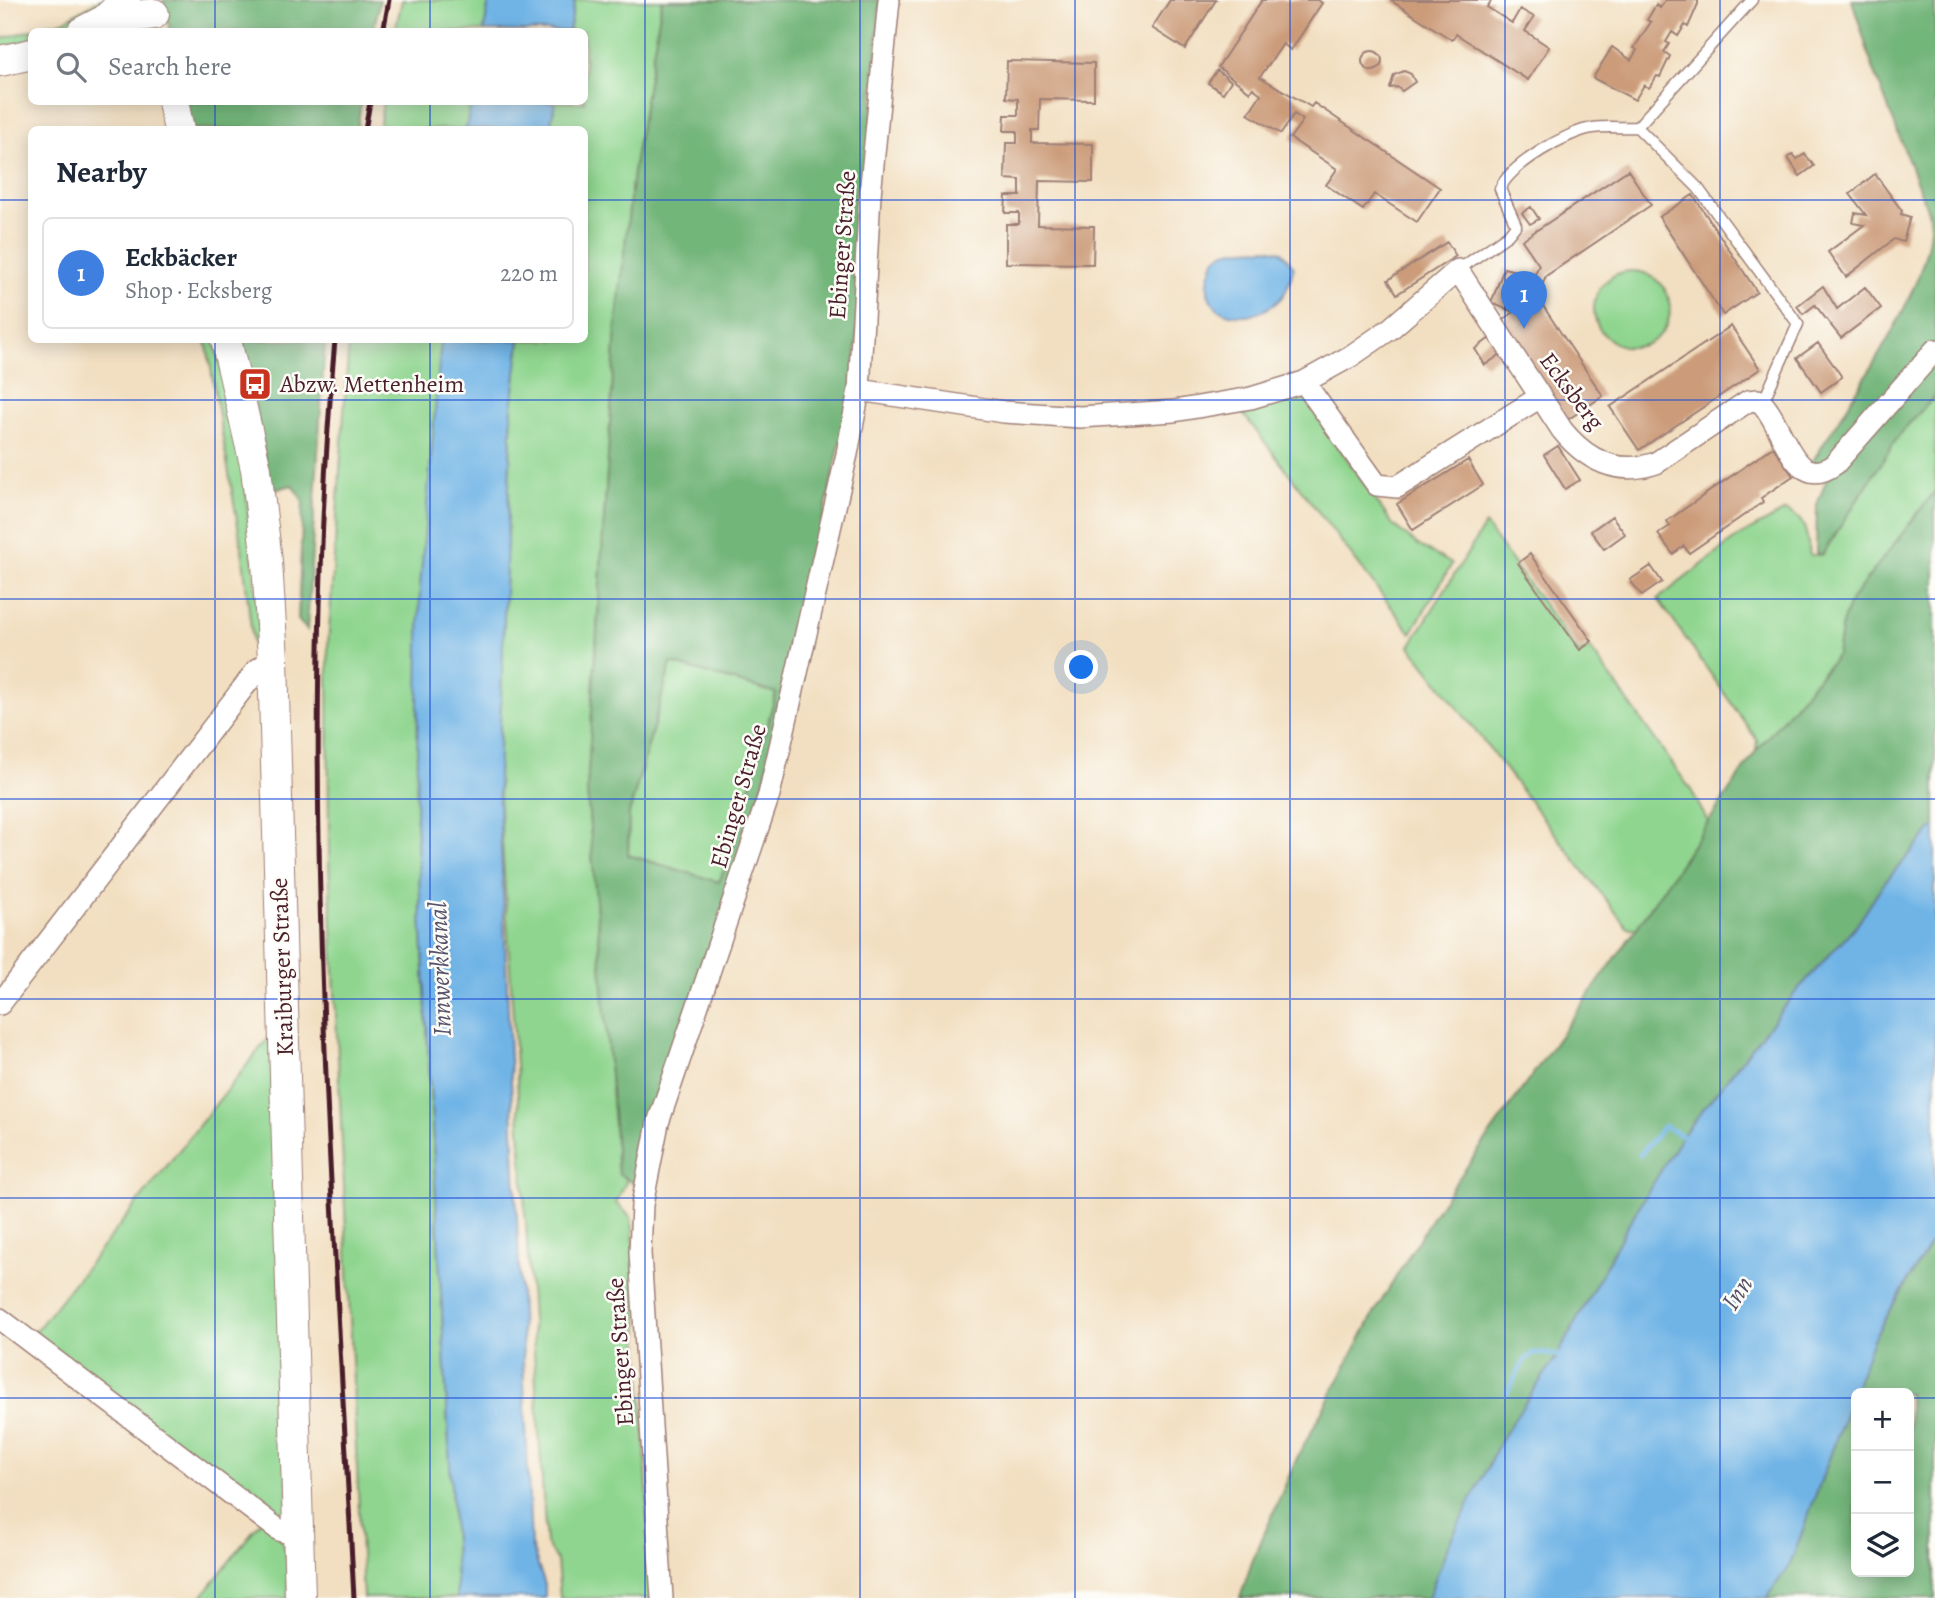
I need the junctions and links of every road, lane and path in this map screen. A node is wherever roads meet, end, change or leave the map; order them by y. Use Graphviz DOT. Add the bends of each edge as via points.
graph roads {
  1 [pos="889,0"];
  2 [pos="1752,0"];
  3 [pos="154,15"];
  4 [pos="104,17"];
  5 [pos="28,55"];
  6 [pos="0,61"];
  7 [pos="1637,127"];
  8 [pos="1458,270"];
  9 [pos="227,343"];
  10 [pos="1935,350"];
  11 [pos="1304,382"];
  12 [pos="859,390"];
  13 [pos="1540,397"];
  14 [pos="1763,402"];
  15 [pos="274,659"];
  16 [pos="0,1004"];
  17 [pos="0,1319"];
  18 [pos="299,1536"];
  19 [pos="300,1598"];
  20 [pos="662,1598"];
  1 -- 12 [label="street, Ebinger Straße" via="870,195"];
  2 -- 7 [label="lane"];
  3 -- 4 [label="main road"];
  5 -- 6 [label="main road"];
  7 -- 8 [label="lane" via="1592,128 1556,142 1518,167 1500,189 1516,225"];
  7 -- 14 [label="lane" via="1698,188 1798,324"];
  8 -- 11 [label="street" via="1379,337"];
  8 -- 13 [label="street, Ecksberg"];
  9 -- 15 [label="main road, Kraiburger Straße" via="256,469"];
  10 -- 14 [label="street" via="1825,472 1800,465"];
  11 -- 12 [label="street" via="1238,401 1174,411 1080,417 1004,412"];
  11 -- 13 [label="street" via="1377,485 1397,487"];
  12 -- 20 [label="street, Ebinger Straße" via="769,795 676,1064 658,1123 642,1205 639,1253"];
  13 -- 14 [label="street, Ecksberg" via="1580,448 1609,467 1625,469 1656,463 1748,401"];
  15 -- 16 [label="street" via="257,670"];
  15 -- 18 [label="main road, Kraiburger Straße"];
  17 -- 18 [label="street" via="279,1530"];
  18 -- 19 [label="main road, Kraiburger Straße"];
}
